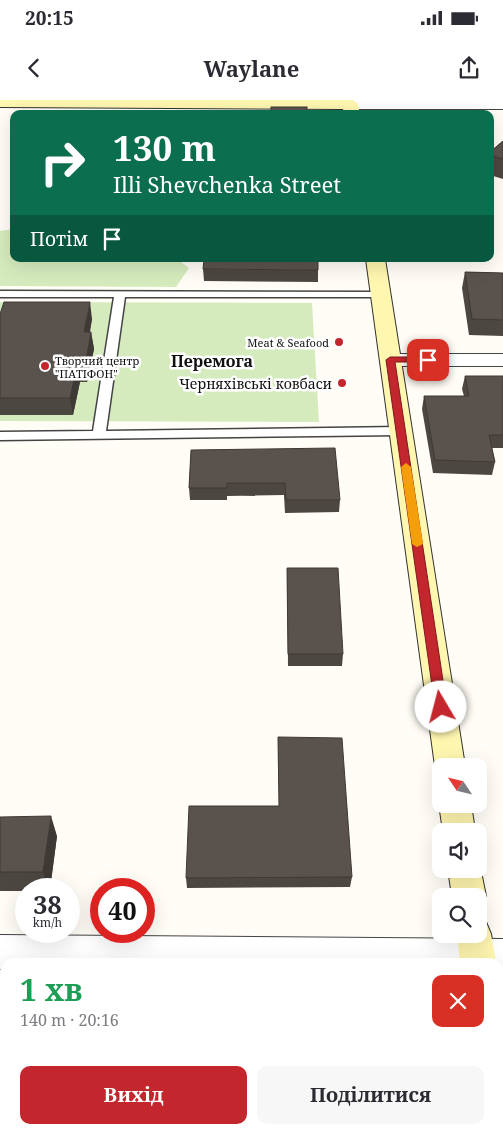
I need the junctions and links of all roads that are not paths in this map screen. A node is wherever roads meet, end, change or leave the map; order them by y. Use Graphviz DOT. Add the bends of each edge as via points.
graph roads {
  1 [pos="0,101"];
  2 [pos="308,102"];
  3 [pos="503,104"];
  4 [pos="351,109"];
  5 [pos="376,262"];
  6 [pos="0,294"];
  7 [pos="120,294"];
  8 [pos="381,294"];
  9 [pos="390,360"];
  10 [pos="503,360"];
  11 [pos="401,431"];
  12 [pos="99,434"];
  13 [pos="0,436"];
  14 [pos="449,758"];
  15 [pos="0,952"];
  16 [pos="483,952"];
  1 -- 2 [label="street"];
  2 -- 4 [label="street"];
  3 -- 4 [label="street"];
  5 -- 8 [label="street"];
  6 -- 7 [label="lane"];
  7 -- 8 [label="lane"];
  7 -- 12 [label="lane"];
  8 -- 9 [label="street"];
  9 -- 10 [label="street"];
  9 -- 11 [label="street"];
  11 -- 12 [label="lane"];
  11 -- 14 [label="street"];
  12 -- 13 [label="lane"];
  15 -- 16 [label="street"];
}
